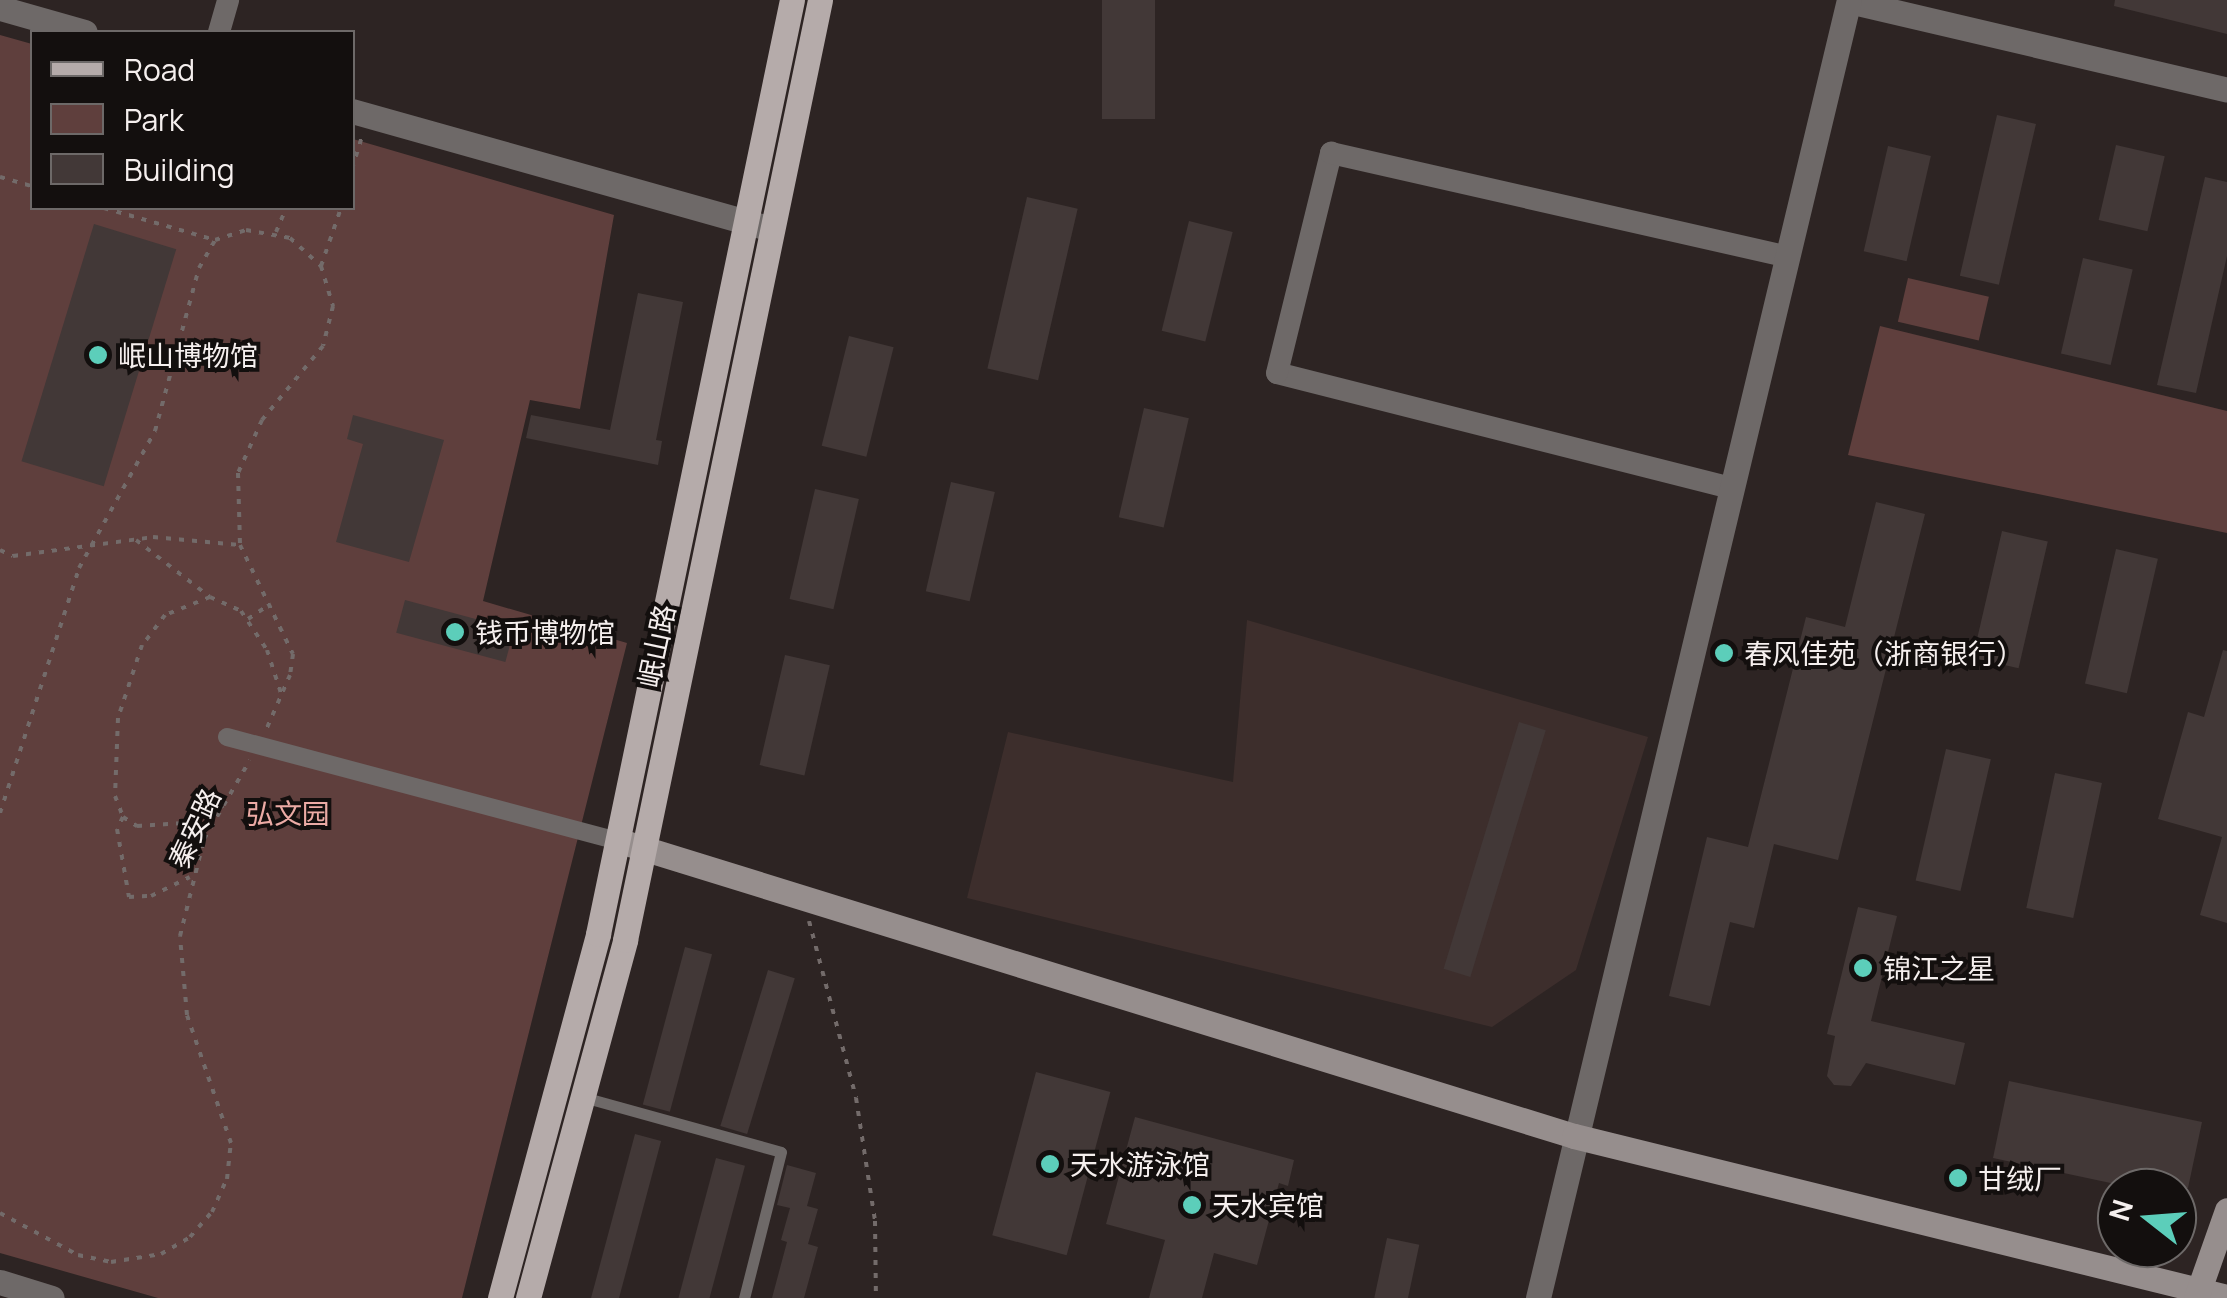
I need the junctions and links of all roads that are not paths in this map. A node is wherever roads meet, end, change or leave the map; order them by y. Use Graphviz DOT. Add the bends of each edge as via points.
graph roads {
  1 [pos="228,0"];
  2 [pos="792,0"];
  3 [pos="820,0"];
  4 [pos="1848,0"];
  5 [pos="0,8"];
  6 [pos="78,30"];
  7 [pos="220,30"];
  8 [pos="2227,90"];
  9 [pos="361,113"];
  10 [pos="746,223"];
  11 [pos="772,228"];
  12 [pos="1787,257"];
  13 [pos="1731,488"];
  14 [pos="227,737"];
  15 [pos="618,841"];
  16 [pos="645,848"];
  17 [pos="582,1097"];
  18 [pos="1574,1136"];
  19 [pos="2227,1210"];
  20 [pos="0,1282"];
  21 [pos="2197,1294"];
  22 [pos="2227,1297"];
  23 [pos="52,1298"];
  24 [pos="500,1298"];
  25 [pos="528,1298"];
  26 [pos="744,1298"];
  27 [pos="1538,1298"];
  1 -- 7 [label="street"];
  2 -- 10 [label="main road, 岷山路"];
  3 -- 11 [label="main road, 岷山路"];
  4 -- 8 [label="street"];
  4 -- 12 [label="street"];
  5 -- 6 [label="street"];
  9 -- 10 [label="street"];
  10 -- 11 [label="street"];
  10 -- 15 [label="main road, 岷山路"];
  11 -- 16 [label="main road, 岷山路"];
  12 -- 13 [label="street"];
  12 -- 13 [label="street" via="1331,153 1277,374"];
  13 -- 18 [label="street"];
  14 -- 15 [label="street"];
  15 -- 16 [label="main road"];
  15 -- 24 [label="main road, 岷山路"];
  16 -- 17 [label="main road, 岷山路"];
  16 -- 18 [label="main road"];
  17 -- 25 [label="main road, 岷山路"];
  17 -- 26 [label="lane" via="781,1152"];
  18 -- 21 [label="main road"];
  18 -- 27 [label="street"];
  19 -- 21 [label="main road"];
  20 -- 23 [label="street"];
  21 -- 22 [label="main road"];
}
